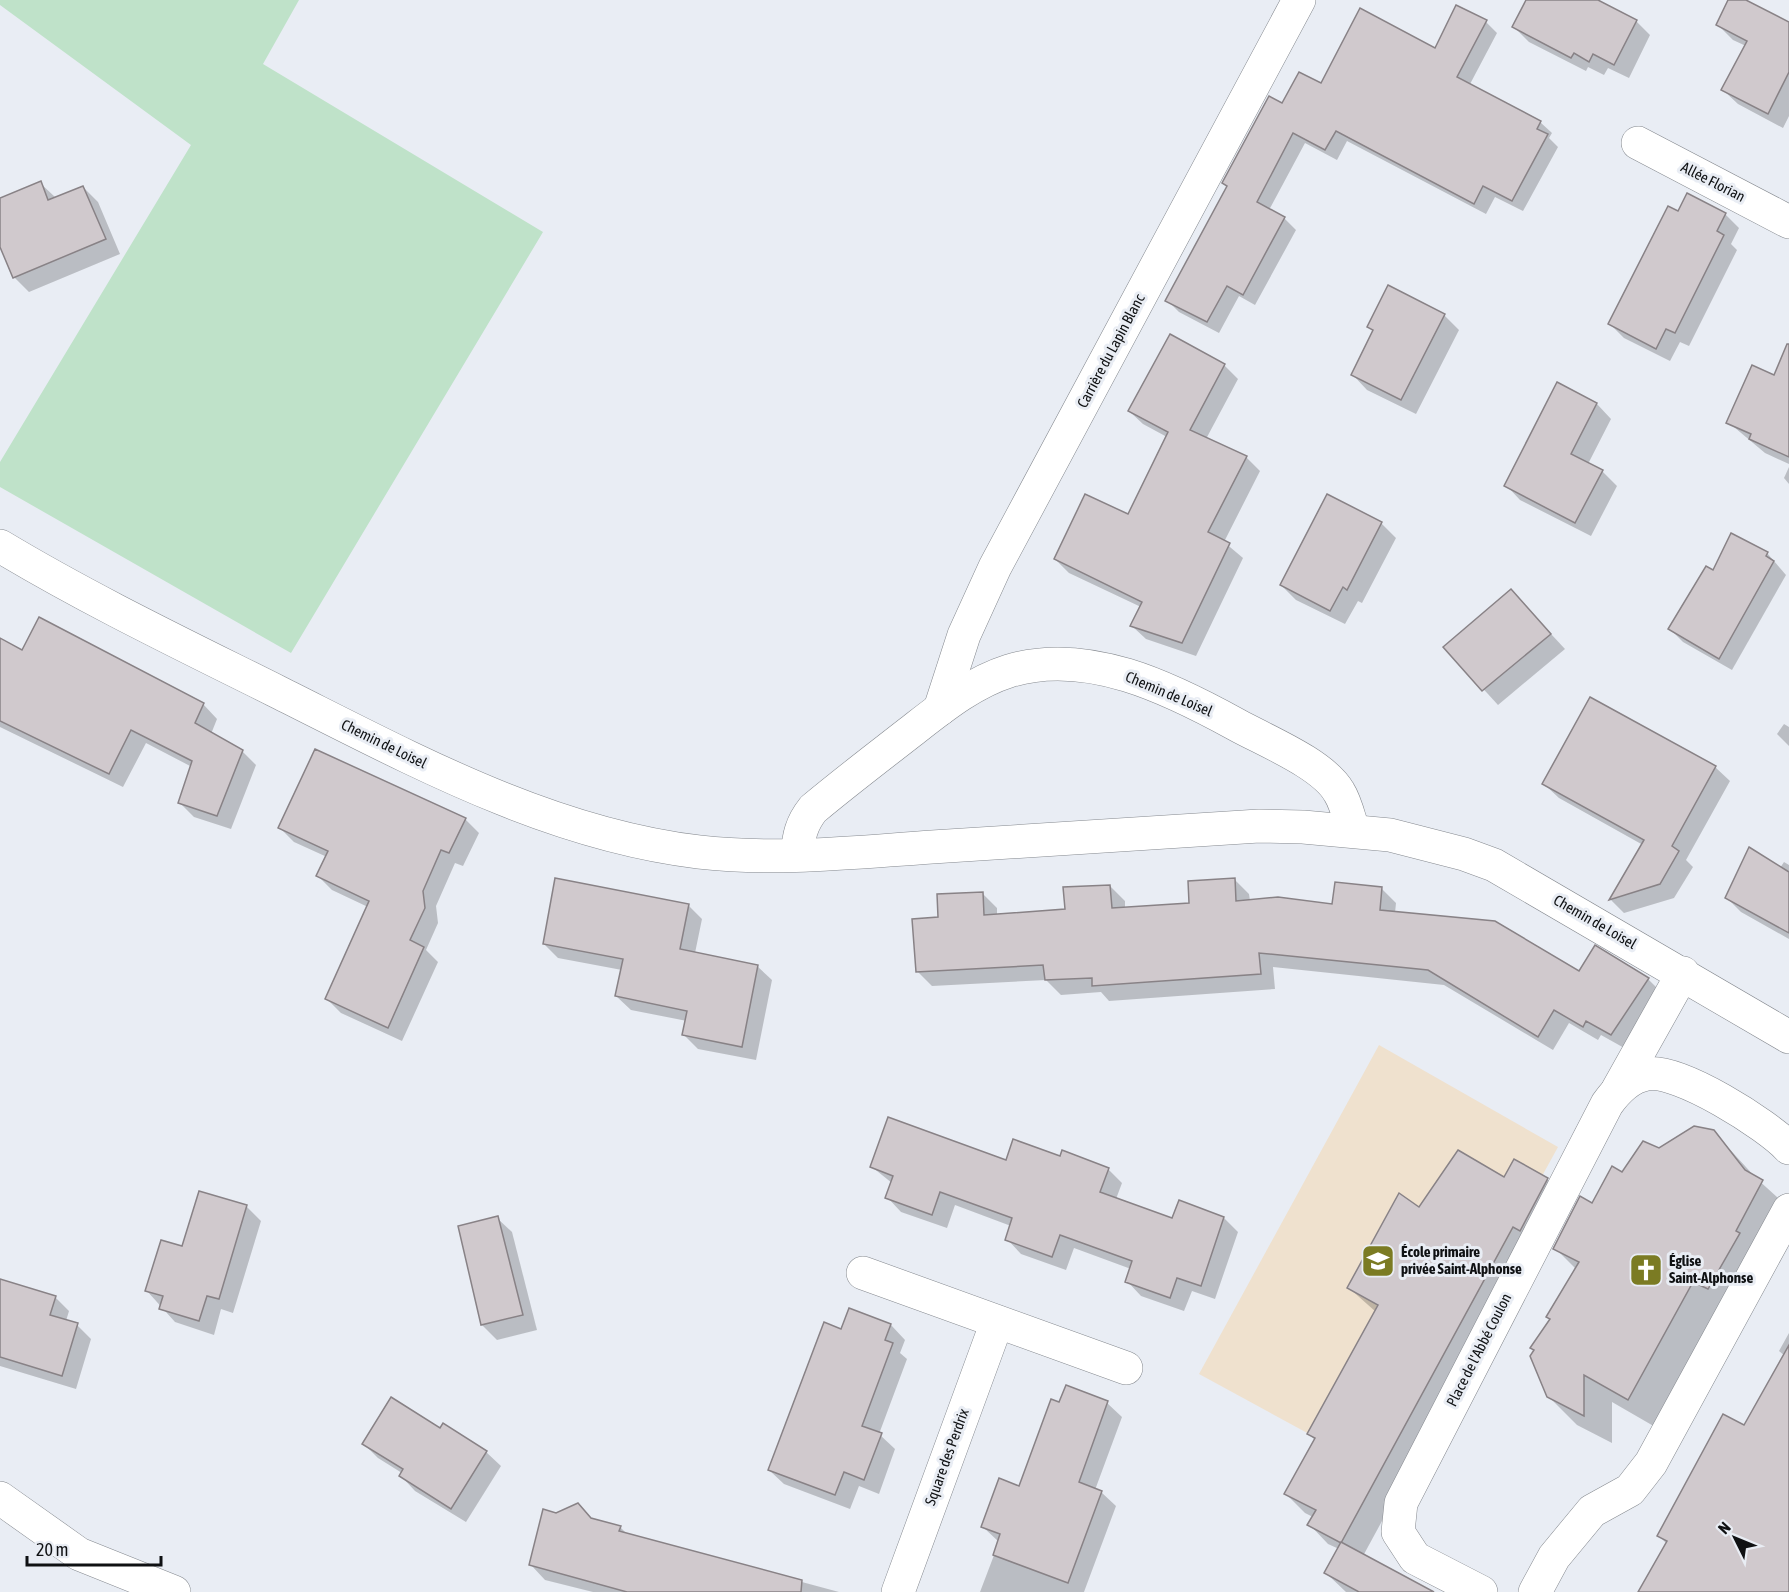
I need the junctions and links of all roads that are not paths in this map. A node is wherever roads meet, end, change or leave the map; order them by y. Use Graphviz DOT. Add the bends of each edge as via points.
graph roads {
  1 [pos="1299,0"];
  2 [pos="1638,143"];
  3 [pos="1789,222"];
  4 [pos="0,546"];
  5 [pos="940,709"];
  6 [pos="1353,830"];
  7 [pos="797,854"];
  8 [pos="1683,973"];
  9 [pos="1789,1037"];
  10 [pos="1618,1089"];
  11 [pos="1789,1148"];
  12 [pos="1789,1210"];
  13 [pos="863,1273"];
  14 [pos="997,1322"];
  15 [pos="1126,1368"];
  16 [pos="0,1498"];
  17 [pos="1474,1590"];
  18 [pos="174,1592"];
  19 [pos="898,1592"];
  20 [pos="1535,1592"];
  1 -- 5 [label="street, Carrière du Lapin Blanc" via="995,567 964,635"];
  2 -- 3 [label="street, Allée Florian"];
  4 -- 7 [label="street, Chemin de Loisel" via="352,729 535,812 590,830 661,846 736,855"];
  5 -- 6 [label="street, Chemin de Loisel" via="985,680 1010,671 1059,665 1112,670 1218,715 1308,764 1340,792"];
  5 -- 7 [label="street, Chemin de Loisel" via="813,809 801,827"];
  6 -- 7 [label="street, Chemin de Loisel" via="1259,826"];
  6 -- 8 [label="street, Chemin de Loisel" via="1428,843 1494,865"];
  8 -- 9 [label="street, Chemin de Loisel"];
  8 -- 10 [label="street, Place de l'Abbé Coulon"];
  10 -- 11 [label="street, Place de l'Abbé Coulon" via="1646,1074 1662,1073 1681,1079 1764,1125"];
  10 -- 17 [label="street, Place de l'Abbé Coulon" via="1401,1503 1398,1532 1415,1558"];
  12 -- 20 [label="street" via="1652,1463 1630,1490 1592,1511 1554,1557"];
  13 -- 14 [label="street"];
  14 -- 15 [label="street"];
  14 -- 19 [label="street, Square des Perdrix"];
  16 -- 18 [label="street" via="79,1554"];
}
